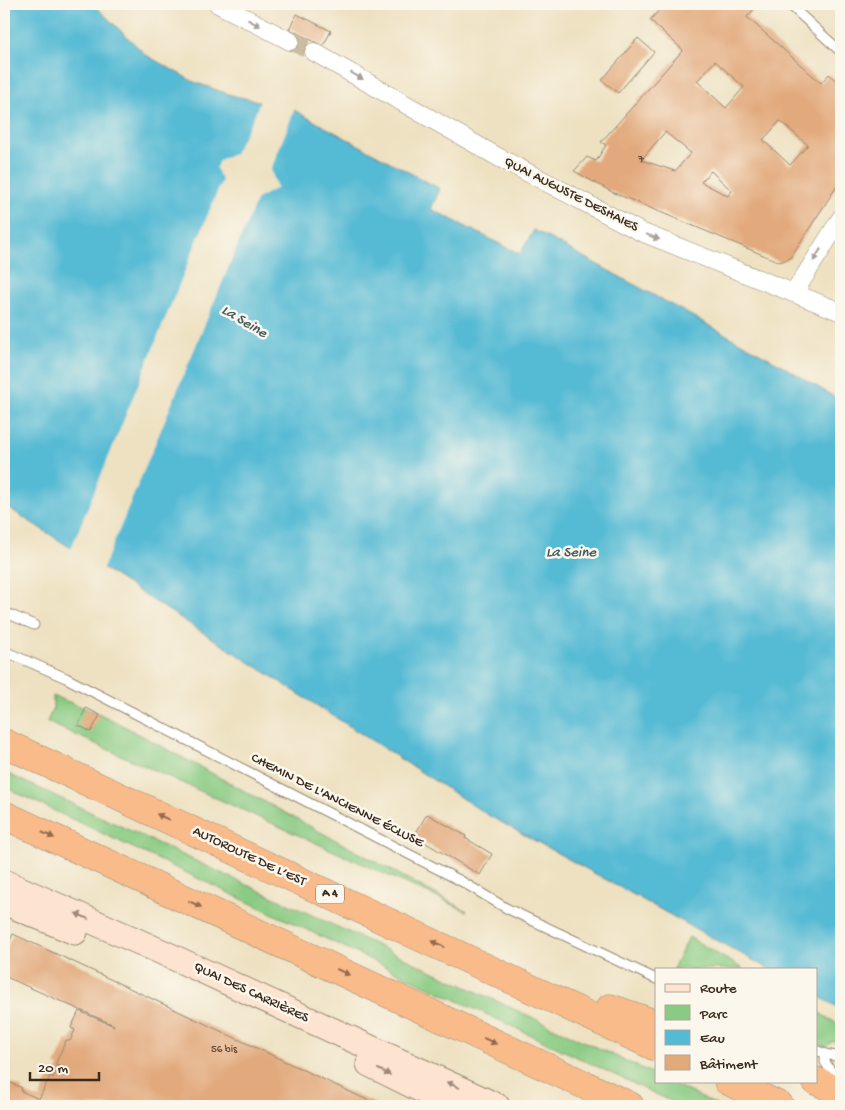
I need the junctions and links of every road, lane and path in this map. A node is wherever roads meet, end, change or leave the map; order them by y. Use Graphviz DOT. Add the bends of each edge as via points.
graph roads {
  1 [pos="218,4"];
  2 [pos="789,4"];
  3 [pos="290,41"];
  4 [pos="314,52"];
  5 [pos="841,52"];
  6 [pos="841,218"];
  7 [pos="794,293"];
  8 [pos="841,312"];
  9 [pos="4,612"];
  10 [pos="34,626"];
  11 [pos="4,651"];
  12 [pos="4,744"];
  13 [pos="4,815"];
  14 [pos="4,882"];
  15 [pos="4,902"];
  16 [pos="477,962"];
  17 [pos="655,979"];
  18 [pos="655,1024"];
  19 [pos="655,1047"];
  20 [pos="821,1052"];
  21 [pos="841,1057"];
  22 [pos="730,1082"];
  23 [pos="818,1082"];
  24 [pos="841,1086"];
  25 [pos="841,1092"];
  26 [pos="454,1106"];
  27 [pos="497,1106"];
  28 [pos="630,1106"];
  29 [pos="780,1106"];
  1 -- 3 [label="street, one-way"];
  2 -- 5 [label="lane"];
  4 -- 7 [label="street, QUAI AUGUSTE DESHAIES, one-way" via="498,157 642,232"];
  6 -- 7 [label="street, one-way"];
  7 -- 8 [label="street, QUAI AUGUSTE DESHAIES"];
  9 -- 10 [label="lane"];
  11 -- 17 [label="lane, CHEMIN DE L'ANCIENNE ÉCLUSE" via="66,678 461,881 506,908"];
  16 -- 12 [label="highway, AUTOROUTE DE L’EST / A 4, one-way"];
  13 -- 28 [label="highway, one-way"];
  27 -- 14 [label="main road, QUAI DES CARRIÈRES, one-way"];
  15 -- 26 [label="main road, QUAI DES CARRIÈRES, one-way" via="246,1004"];
  16 -- 18 [label="highway"];
  16 -- 19 [label="highway, AUTOROUTE DE L’EST / A 4"];
  20 -- 21 [label="lane"];
  20 -- 24 [label="lane"];
  22 -- 29 [label="highway"];
  23 -- 25 [label="highway"];
}
